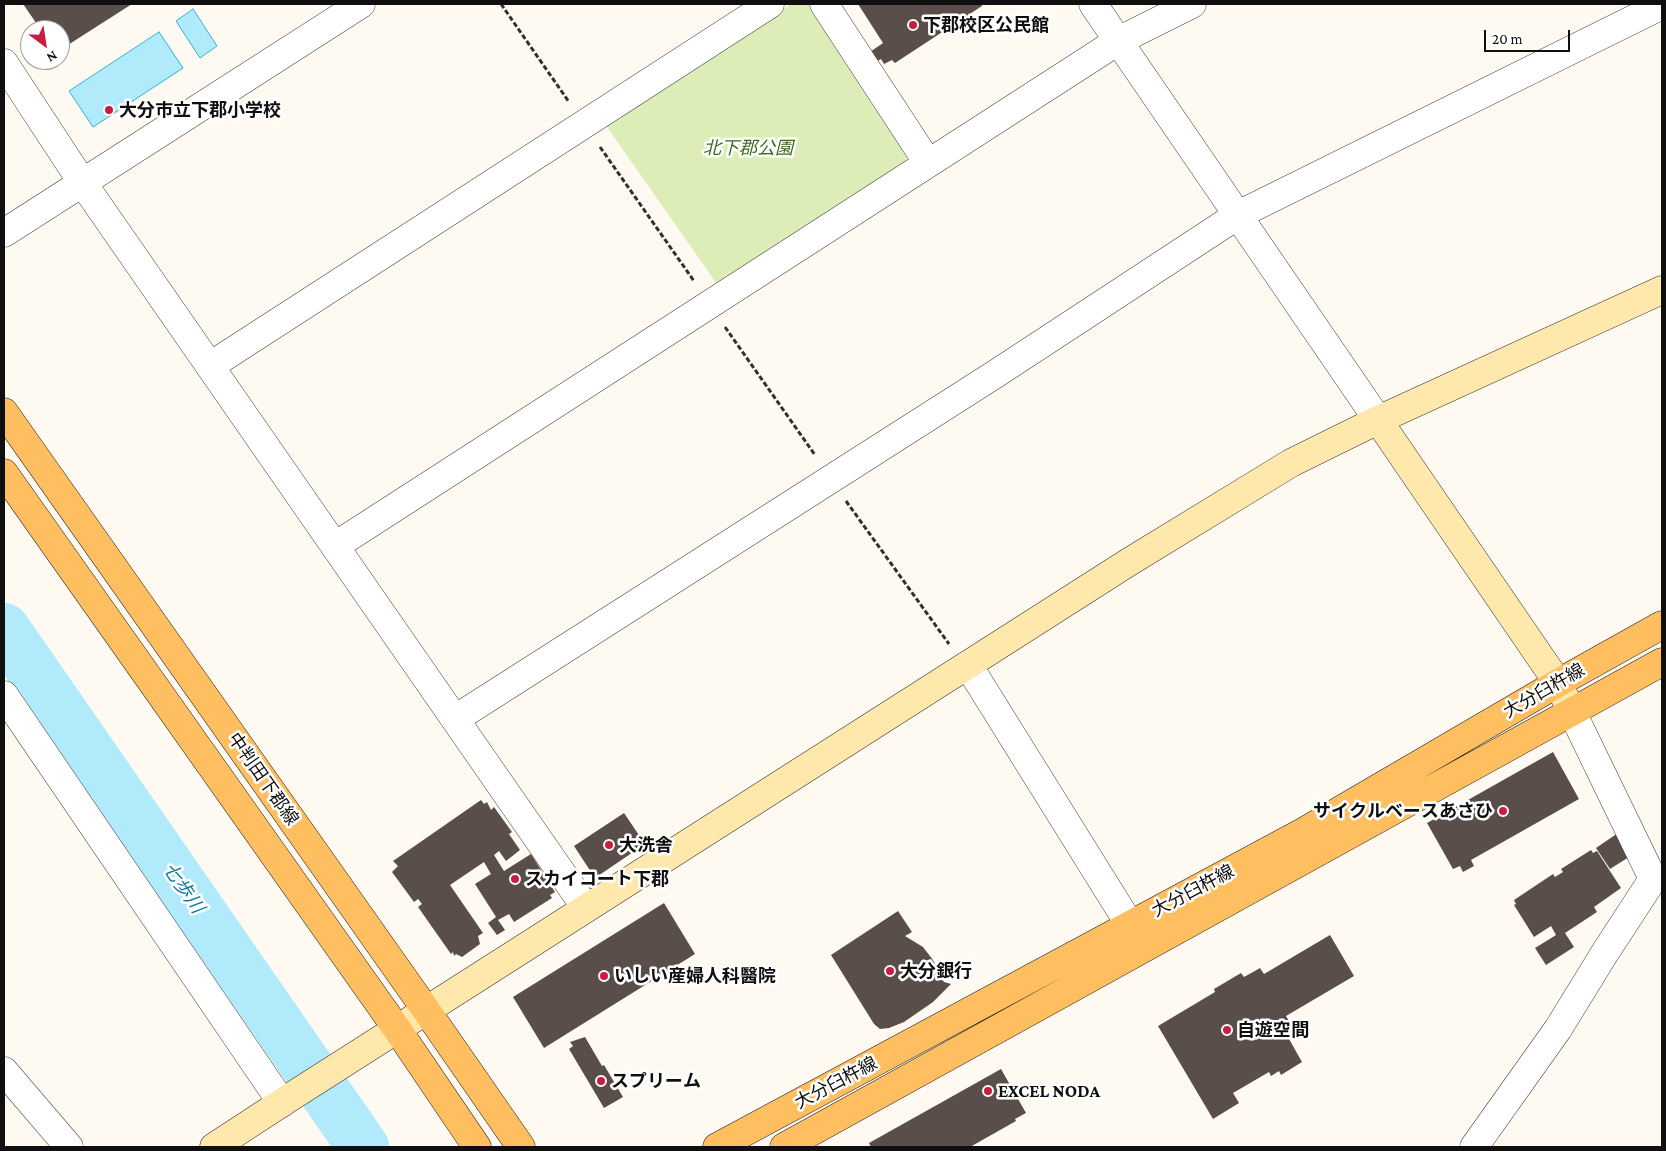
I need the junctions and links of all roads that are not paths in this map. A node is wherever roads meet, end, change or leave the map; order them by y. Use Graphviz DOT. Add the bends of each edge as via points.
graph roads {
  1 [pos="362,4"];
  2 [pos="770,4"];
  3 [pos="824,4"];
  4 [pos="1093,4"];
  5 [pos="1192,4"];
  6 [pos="1662,5"];
  7 [pos="1118,41"];
  8 [pos="4,63"];
  9 [pos="928,163"];
  10 [pos="82,182"];
  11 [pos="1238,215"];
  12 [pos="4,233"];
  13 [pos="1662,290"];
  14 [pos="210,366"];
  15 [pos="4,412"];
  16 [pos="1378,420"];
  17 [pos="4,473"];
  18 [pos="335,546"];
  19 [pos="1662,624"];
  20 [pos="1662,662"];
  21 [pos="968,665"];
  22 [pos="1558,683"];
  23 [pos="4,695"];
  24 [pos="1572,712"];
  25 [pos="455,719"];
  26 [pos="586,908"];
  27 [pos="1130,925"];
  28 [pos="1144,948"];
  29 [pos="426,1010"];
  30 [pos="397,1029"];
  31 [pos="4,1071"];
  32 [pos="285,1100"];
  33 [pos="69,1147"];
  34 [pos="214,1147"];
  35 [pos="477,1147"];
  36 [pos="521,1147"];
  37 [pos="717,1147"];
  38 [pos="784,1147"];
  39 [pos="1474,1147"];
  1 -- 10 [label="street"];
  2 -- 14 [label="street"];
  3 -- 9 [label="street"];
  4 -- 7 [label="street"];
  5 -- 7 [label="street"];
  6 -- 11 [label="street"];
  7 -- 9 [label="street"];
  7 -- 11 [label="street"];
  8 -- 10 [label="street"];
  9 -- 18 [label="street"];
  10 -- 12 [label="street"];
  10 -- 14 [label="street"];
  11 -- 16 [label="street"];
  11 -- 25 [label="street" via="997,374"];
  13 -- 16 [label="street"];
  14 -- 18 [label="street"];
  15 -- 29 [label="main road, 中判田下郡線"];
  16 -- 21 [label="street" via="1291,462"];
  16 -- 22 [label="street"];
  17 -- 30 [label="main road, 中判田下郡線"];
  18 -- 25 [label="street"];
  19 -- 22 [label="main road, 大分臼杵線"];
  20 -- 24 [label="main road, 大分臼杵線"];
  21 -- 26 [label="street"];
  21 -- 27 [label="street"];
  22 -- 24 [label="street"];
  22 -- 27 [label="main road, 大分臼杵線" via="1303,832"];
  23 -- 32 [label="street"];
  24 -- 28 [label="main road, 大分臼杵線"];
  24 -- 39 [label="street" via="1653,880 1558,1029"];
  25 -- 26 [label="street"];
  26 -- 29 [label="street"];
  27 -- 28 [label="street"];
  27 -- 37 [label="main road, 大分臼杵線"];
  28 -- 38 [label="main road, 大分臼杵線"];
  29 -- 30 [label="street"];
  29 -- 36 [label="main road, 中判田下郡線"];
  30 -- 32 [label="street"];
  30 -- 35 [label="main road, 中判田下郡線"];
  31 -- 33 [label="street"];
  32 -- 34 [label="street"];
}
